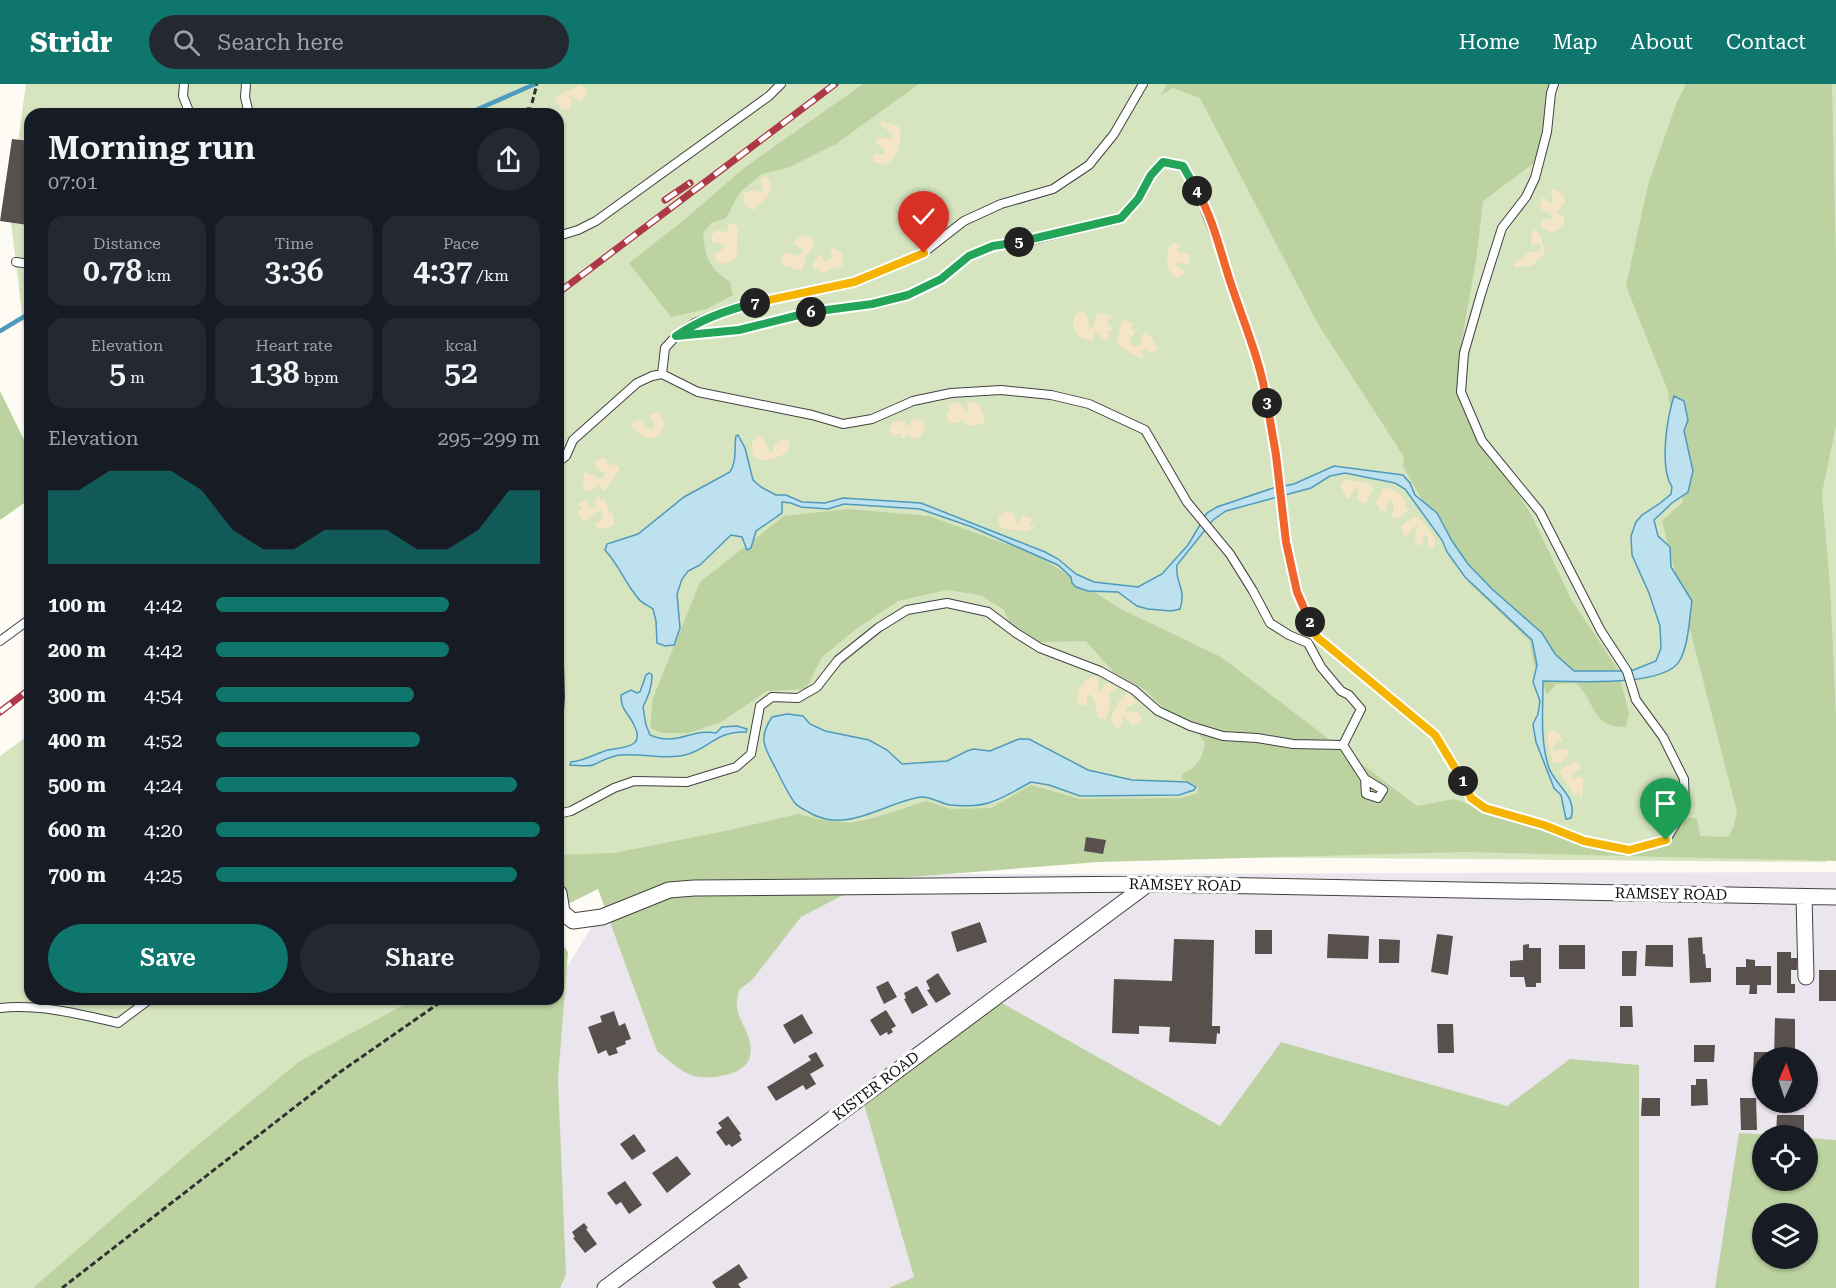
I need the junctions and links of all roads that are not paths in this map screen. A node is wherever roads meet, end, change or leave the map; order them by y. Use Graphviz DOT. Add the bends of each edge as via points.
graph roads {
  1 [pos="184,84"];
  2 [pos="246,84"];
  3 [pos="781,84"];
  4 [pos="1143,84"];
  5 [pos="1554,84"];
  6 [pos="188,108"];
  7 [pos="248,108"];
  8 [pos="564,234"];
  9 [pos="16,262"];
  10 [pos="24,263"];
  11 [pos="676,336"];
  12 [pos="662,374"];
  13 [pos="564,458"];
  14 [pos="24,623"];
  15 [pos="0,641"];
  16 [pos="1343,745"];
  17 [pos="1365,779"];
  18 [pos="564,813"];
  19 [pos="1148,884"];
  20 [pos="1804,897"];
  21 [pos="1836,897"];
  22 [pos="564,914"];
  23 [pos="1806,976"];
  24 [pos="142,1005"];
  25 [pos="0,1008"];
  26 [pos="604,1288"];
  1 -- 6 [label="lane"];
  2 -- 7 [label="lane"];
  3 -- 8 [label="lane" via="596,221"];
  4 -- 11 [label="lane" via="1114,134 1089,165 1053,189 1001,204 964,221 924,253 854,282 730,309 695,323"];
  5 -- 11 [label="lane" via="1535,178 1502,228 1481,294 1464,352 1461,393 1482,441 1540,512 1601,631 1627,671 1636,700 1664,737 1684,778 1685,808 1666,840 1629,850 1584,841 1485,808 1471,798 1435,735 1317,637 1297,592 1286,542 1263,378 1214,233 1183,166 1163,162 1121,218 993,246 969,256 941,279 908,295 805,313 739,330"];
  9 -- 10 [label="lane"];
  11 -- 12 [label="lane" via="665,348"];
  12 -- 13 [label="lane" via="637,383 573,440"];
  12 -- 16 [label="lane" via="698,392 843,424 872,419 913,401 1001,390 1089,404 1145,430 1187,502 1230,554 1270,623 1308,643 1321,667 1361,709"];
  14 -- 15 [label="lane"];
  16 -- 17 [label="lane"];
  16 -- 18 [label="lane" via="1223,736 1190,726 1158,711 1134,690 1100,671 1040,648 988,612 947,603 907,610 838,660 817,687 798,698 772,697 760,706 751,754 736,767 687,782 634,781"];
  19 -- 20 [label="street, RAMSEY ROAD"];
  19 -- 22 [label="street, RAMSEY ROAD" via="694,888 669,890 602,917 573,921"];
  19 -- 26 [label="street, KISTER ROAD"];
  20 -- 21 [label="street, RAMSEY ROAD"];
  20 -- 23 [label="street"];
  24 -- 25 [label="lane" via="118,1023 67,1011"];
}
